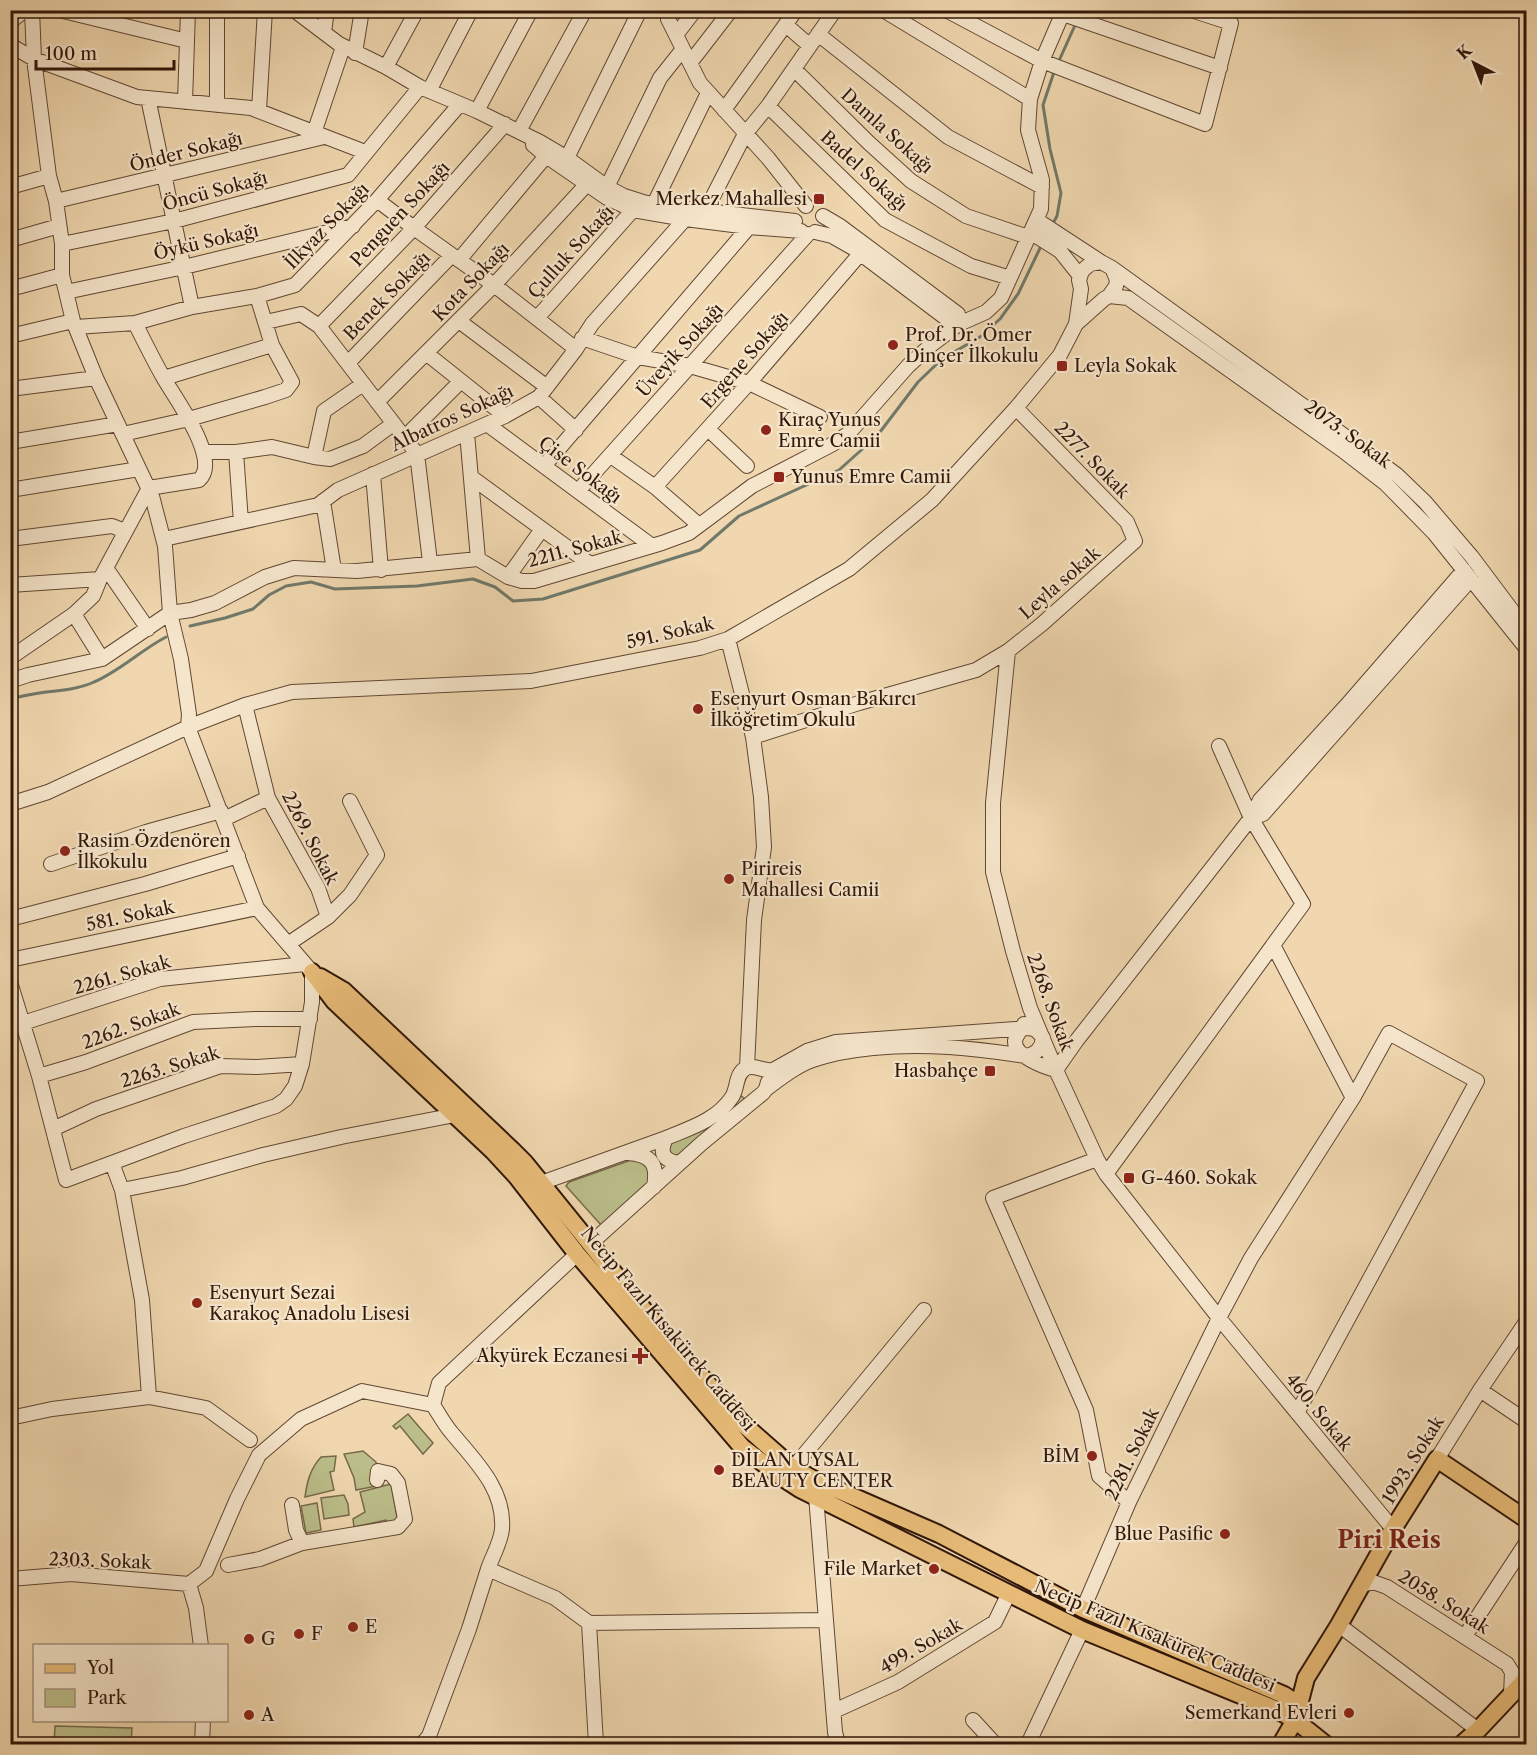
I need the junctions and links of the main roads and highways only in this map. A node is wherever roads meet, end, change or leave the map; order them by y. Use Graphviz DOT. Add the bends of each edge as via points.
graph roads {
  1 [pos="584,1249"];
  2 [pos="815,1488"];
  3 [pos="1527,1518"];
  4 [pos="1083,1608"];
  5 [pos="1083,1630"];
  6 [pos="1527,1679"];
  7 [pos="1297,1713"];
  8 [pos="1281,1744"];
  9 [pos="1325,1744"];
  10 [pos="1462,1744"];
  1 -- 1 [label="main road, Necip Fazıl Kısakürek Caddesi" via="494,1152 334,1001 308,968 344,991 495,1132 541,1182"];
  1 -- 2 [label="main road, Necip Fazıl Kısakürek Caddesi" via="743,1424"];
  1 -- 2 [label="main road, Necip Fazıl Kısakürek Caddesi" via="742,1447 800,1489"];
  2 -- 4 [label="main road, Necip Fazıl Kısakürek Caddesi" via="939,1534"];
  2 -- 5 [label="main road, Necip Fazıl Kısakürek Caddesi"];
  3 -- 7 [label="main road, 1993. Sokak" via="1437,1459 1306,1678"];
  4 -- 5 [label="main road"];
  4 -- 7 [label="main road, Necip Fazıl Kısakürek Caddesi" via="1284,1695"];
  5 -- 7 [label="main road, Necip Fazıl Kısakürek Caddesi"];
  6 -- 10 [label="main road"];
  7 -- 8 [label="main road, 1993. Sokak"];
  7 -- 9 [label="main road"];
}
